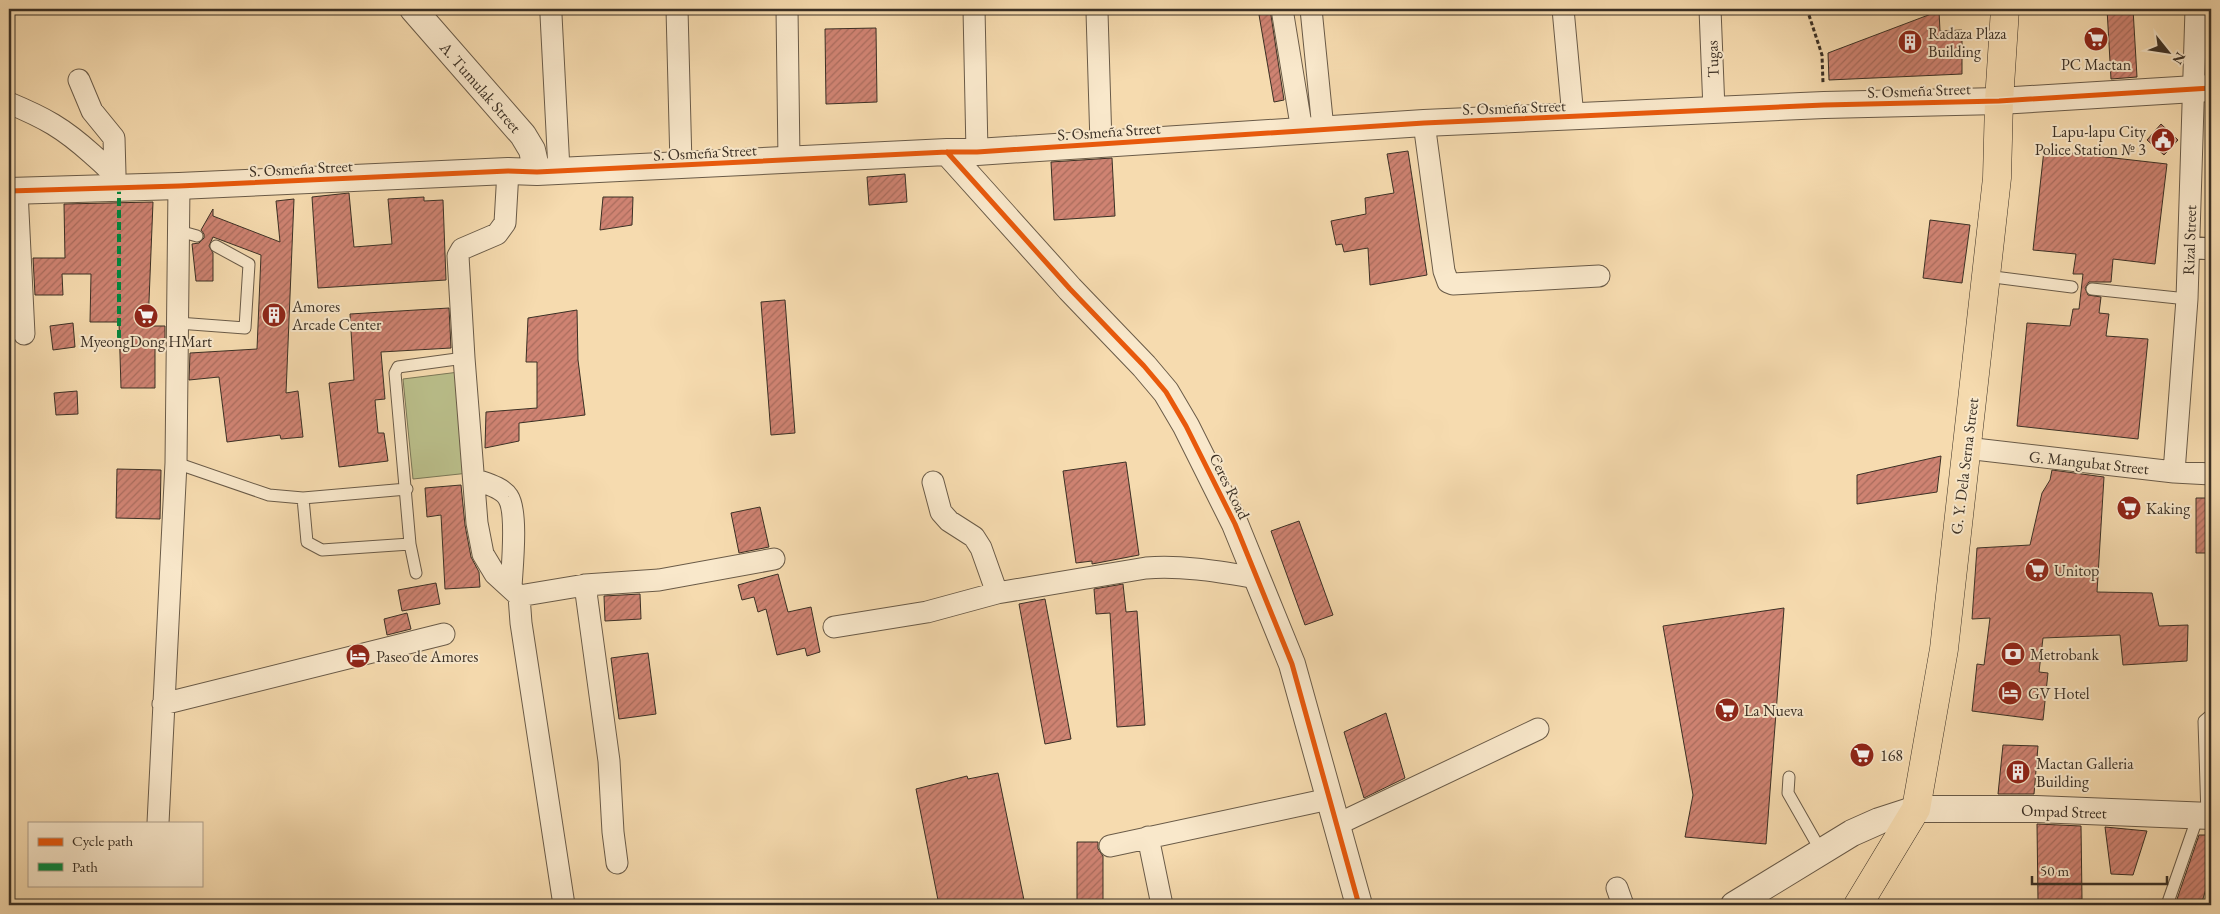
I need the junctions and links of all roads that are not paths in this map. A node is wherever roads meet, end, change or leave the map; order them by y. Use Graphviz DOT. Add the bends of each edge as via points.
graph roads {
  1 [pos="413,9"];
  2 [pos="677,9"];
  3 [pos="787,9"];
  4 [pos="974,9"];
  5 [pos="1282,9"];
  6 [pos="1311,9"];
  7 [pos="1563,9"];
  8 [pos="1710,9"];
  9 [pos="2005,9"];
  10 [pos="2196,9"];
  11 [pos="1097,12"];
  12 [pos="551,14"];
  13 [pos="79,80"];
  14 [pos="2203,89"];
  15 [pos="1999,101"];
  16 [pos="9,103"];
  17 [pos="1714,110"];
  18 [pos="1573,117"];
  19 [pos="1424,123"];
  20 [pos="1313,130"];
  21 [pos="1101,144"];
  22 [pos="947,152"];
  23 [pos="977,152"];
  24 [pos="790,160"];
  25 [pos="680,165"];
  26 [pos="508,171"];
  27 [pos="548,171"];
  28 [pos="117,180"];
  29 [pos="179,186"];
  30 [pos="13,191"];
  31 [pos="216,246"];
  32 [pos="2189,247"];
  33 [pos="2211,249"];
  34 [pos="1599,276"];
  35 [pos="1986,276"];
  36 [pos="2072,287"];
  37 [pos="2092,289"];
  38 [pos="2187,299"];
  39 [pos="178,323"];
  40 [pos="24,334"];
  41 [pos="464,358"];
  42 [pos="1966,448"];
  43 [pos="176,463"];
  44 [pos="2174,472"];
  45 [pos="2211,474"];
  46 [pos="474,479"];
  47 [pos="933,482"];
  48 [pos="407,489"];
  49 [pos="303,498"];
  50 [pos="410,544"];
  51 [pos="774,559"];
  52 [pos="416,573"];
  53 [pos="1258,578"];
  54 [pos="585,585"];
  55 [pos="515,592"];
  56 [pos="997,593"];
  57 [pos="834,627"];
  58 [pos="444,634"];
  59 [pos="163,704"];
  60 [pos="2211,715"];
  61 [pos="1538,728"];
  62 [pos="1790,777"];
  63 [pos="1329,798"];
  64 [pos="1916,809"];
  65 [pos="2205,816"];
  66 [pos="158,822"];
  67 [pos="1336,825"];
  68 [pos="1148,837"];
  69 [pos="1110,846"];
  70 [pos="1821,852"];
  71 [pos="617,863"];
  72 [pos="564,905"];
  73 [pos="1162,905"];
  74 [pos="1359,905"];
  75 [pos="1734,905"];
  76 [pos="1858,905"];
  77 [pos="2166,905"];
  1 -- 27 [label="street, A. Tumulak Street" via="523,135"];
  2 -- 25 [label="street"];
  3 -- 24 [label="street"];
  4 -- 23 [label="street"];
  5 -- 20 [label="street"];
  6 -- 20 [label="street"];
  7 -- 18 [label="street"];
  8 -- 17 [label="street, Tugas"];
  9 -- 15 [label="main road, G. Y. Dela Serna Street"];
  10 -- 14 [label="street, Rizal Street"];
  11 -- 21 [label="street"];
  12 -- 27 [label="street"];
  13 -- 28 [label="street" via="92,111 114,138"];
  14 -- 15 [label="street, S. Osmeña Street"];
  14 -- 32 [label="street, Rizal Street"];
  15 -- 17 [label="street, S. Osmeña Street"];
  15 -- 35 [label="main road, G. Y. Dela Serna Street" via="1997,178"];
  16 -- 28 [label="street" via="45,118 72,135"];
  17 -- 18 [label="street, S. Osmeña Street"];
  18 -- 19 [label="street, S. Osmeña Street"];
  19 -- 20 [label="street, S. Osmeña Street"];
  19 -- 34 [label="street" via="1448,282"];
  20 -- 21 [label="street, S. Osmeña Street"];
  21 -- 23 [label="street, S. Osmeña Street"];
  22 -- 23 [label="street, S. Osmeña Street"];
  22 -- 24 [label="street, S. Osmeña Street"];
  22 -- 53 [label="street, Ceres Road" via="1166,392 1215,480"];
  24 -- 25 [label="street, S. Osmeña Street"];
  25 -- 27 [label="street, S. Osmeña Street"];
  26 -- 27 [label="street, S. Osmeña Street"];
  26 -- 29 [label="street, S. Osmeña Street"];
  26 -- 41 [label="street" via="505,223 497,234 462,249 458,256"];
  28 -- 29 [label="street, S. Osmeña Street"];
  28 -- 30 [label="street, S. Osmeña Street"];
  29 -- 39 [label="street" via="188,233"];
  30 -- 40 [label="street"];
  31 -- 39 [label="lane" via="249,264 245,328"];
  32 -- 33 [label="street"];
  32 -- 38 [label="street, Rizal Street"];
  35 -- 36 [label="lane"];
  35 -- 42 [label="main road, G. Y. Dela Serna Street"];
  37 -- 38 [label="lane"];
  38 -- 44 [label="street, Rizal Street"];
  39 -- 43 [label="street"];
  41 -- 46 [label="street"];
  41 -- 48 [label="lane" via="398,367 395,373"];
  42 -- 44 [label="street, G. Mangubat Street"];
  42 -- 64 [label="main road, G. Y. Dela Serna Street" via="1944,648"];
  43 -- 49 [label="lane" via="259,492"];
  43 -- 59 [label="street"];
  44 -- 45 [label="street, G. Mangubat Street"];
  46 -- 55 [label="street" via="483,554 495,574"];
  46 -- 55 [label="street" via="508,496 513,511"];
  47 -- 56 [label="street" via="941,512 974,538 981,548"];
  48 -- 49 [label="lane"];
  48 -- 50 [label="lane"];
  49 -- 50 [label="lane" via="307,542 322,550"];
  50 -- 52 [label="lane"];
  51 -- 54 [label="street" via="659,580"];
  53 -- 56 [label="street" via="1214,570 1164,567"];
  53 -- 63 [label="street, Ceres Road" via="1292,664"];
  54 -- 55 [label="street"];
  54 -- 71 [label="street" via="609,761"];
  55 -- 72 [label="street"];
  56 -- 57 [label="street" via="927,612"];
  58 -- 59 [label="street"];
  59 -- 66 [label="street"];
  60 -- 65 [label="lane" via="2204,721"];
  61 -- 67 [label="street"];
  62 -- 70 [label="lane" via="1788,793"];
  63 -- 67 [label="street, Ceres Road"];
  63 -- 68 [label="street"];
  64 -- 65 [label="street, Ompad Street" via="2036,809"];
  64 -- 70 [label="street, Ompad Street" via="1852,833"];
  64 -- 76 [label="main road, G. Y. Dela Serna Street"];
  65 -- 77 [label="lane"];
  67 -- 74 [label="street, Ceres Road"];
  68 -- 69 [label="street"];
  68 -- 73 [label="street"];
  70 -- 75 [label="street, Ompad Street"];
}
